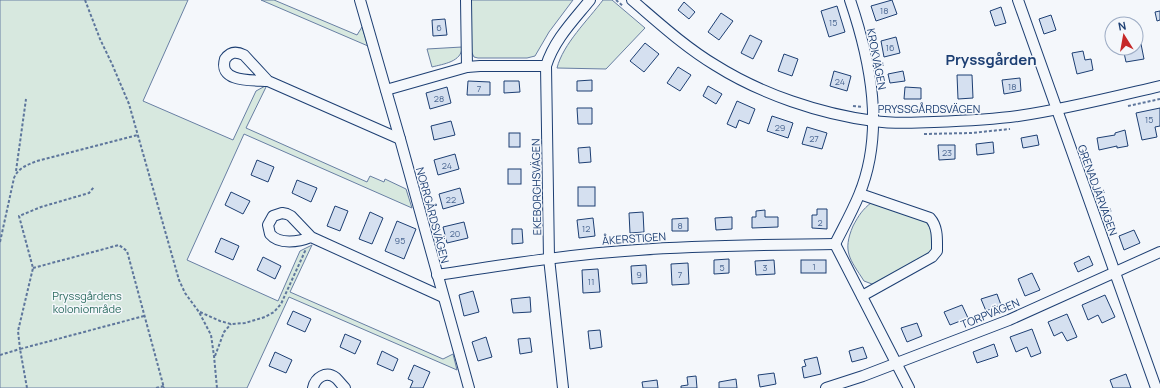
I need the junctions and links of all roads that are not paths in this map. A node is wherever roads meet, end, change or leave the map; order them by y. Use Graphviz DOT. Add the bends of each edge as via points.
graph roads {
  1 [pos="360,0"];
  2 [pos="466,0"];
  3 [pos="590,0"];
  4 [pos="632,0"];
  5 [pos="850,0"];
  6 [pos="1018,0"];
  7 [pos="546,66"];
  8 [pos="468,67"];
  9 [pos="268,81"];
  10 [pos="1160,86"];
  11 [pos="386,90"];
  12 [pos="1057,110"];
  13 [pos="874,121"];
  14 [pos="400,139"];
  15 [pos="860,194"];
  16 [pos="311,237"];
  17 [pos="835,244"];
  18 [pos="1160,252"];
  19 [pos="549,258"];
  20 [pos="1115,272"];
  21 [pos="437,275"];
  22 [pos="862,296"];
  23 [pos="443,297"];
  24 [pos="896,363"];
  25 [pos="313,388"];
  26 [pos="345,388"];
  27 [pos="469,388"];
  28 [pos="563,388"];
  29 [pos="826,388"];
  30 [pos="909,388"];
  31 [pos="1156,388"];
  1 -- 11 [label="street, NORRGÅRDSVÄGEN"];
  2 -- 8 [label="street"];
  3 -- 7 [label="street, EKEBORGHSVÄGEN" via="556,42"];
  4 -- 13 [label="street, PRYSSGÅRDSVÄGEN" via="714,65 740,79 804,105"];
  5 -- 13 [label="street, KROKVÄGEN" via="864,47"];
  6 -- 12 [label="street, GRENADJÄRVÄGEN"];
  7 -- 8 [label="street"];
  7 -- 19 [label="street, EKEBORGHSVÄGEN"];
  8 -- 11 [label="street"];
  9 -- 14 [label="street"];
  10 -- 12 [label="street, PRYSSGÅRDSVÄGEN"];
  11 -- 14 [label="street, NORRGÅRDSVÄGEN"];
  12 -- 13 [label="street, PRYSSGÅRDSVÄGEN" via="983,120 914,123"];
  12 -- 20 [label="street, GRENADJÄRVÄGEN"];
  13 -- 15 [label="street, KROKVÄGEN" via="868,165"];
  14 -- 21 [label="street, NORRGÅRDSVÄGEN"];
  15 -- 17 [label="street, KROKVÄGEN"];
  15 -- 22 [label="street" via="930,218 934,223 937,240 937,251 932,257"];
  16 -- 23 [label="street"];
  17 -- 19 [label="street, ÅKERSTIGEN" via="687,247"];
  17 -- 22 [label="street"];
  18 -- 20 [label="street, TORPVÄGEN"];
  19 -- 21 [label="street, ÅKERSTIGEN"];
  19 -- 28 [label="street, EKEBORGHSVÄGEN"];
  20 -- 24 [label="street, TORPVÄGEN" via="1008,320"];
  20 -- 31 [label="street, GRENADJÄRVÄGEN"];
  21 -- 23 [label="street, NORRGÅRDSVÄGEN"];
  22 -- 24 [label="street"];
  23 -- 27 [label="street, NORRGÅRDSVÄGEN"];
  24 -- 29 [label="street, TORPVÄGEN"];
  24 -- 30 [label="street"];
  25 -- 26 [label="street" via="318,378 327,375 336,378"];
}
